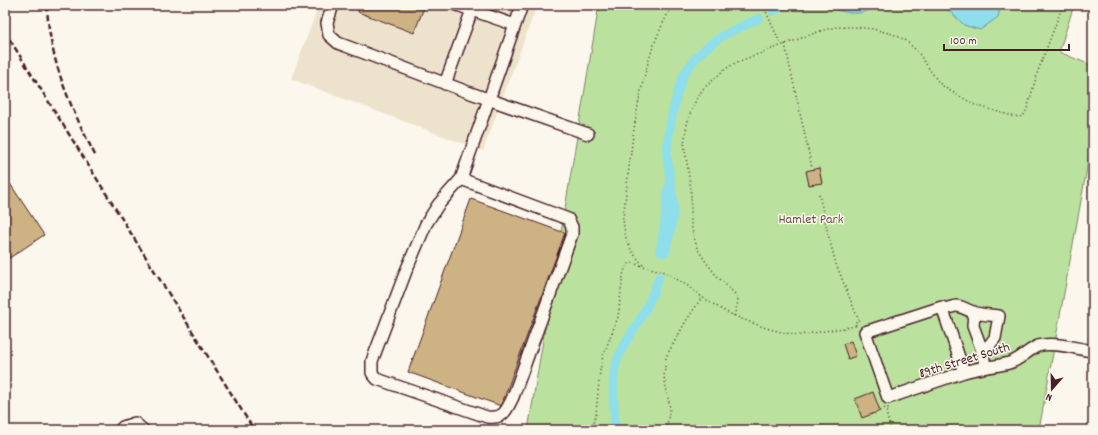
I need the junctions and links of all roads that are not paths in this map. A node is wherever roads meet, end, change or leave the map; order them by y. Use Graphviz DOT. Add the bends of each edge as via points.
graph roads {
  1 [pos="333,5"];
  2 [pos="457,5"];
  3 [pos="522,5"];
  4 [pos="472,10"];
  5 [pos="515,25"];
  6 [pos="445,84"];
  7 [pos="488,100"];
  8 [pos="588,134"];
  9 [pos="461,179"];
  10 [pos="943,310"];
  11 [pos="974,312"];
  12 [pos="1093,351"];
  13 [pos="983,353"];
  14 [pos="985,366"];
  15 [pos="964,372"];
  16 [pos="120,430"];
  17 [pos="143,430"];
  1 -- 6 [label="street" via="328,29 329,35 338,43"];
  2 -- 4 [label="street"];
  3 -- 5 [label="street"];
  4 -- 5 [label="street"];
  4 -- 6 [label="street"];
  5 -- 7 [label="street"];
  6 -- 7 [label="street"];
  7 -- 8 [label="street"];
  7 -- 9 [label="street"];
  9 -- 9 [label="street" via="438,205 426,224 372,361 372,373 377,378 486,418 495,418 505,413 513,397 572,234 572,227 568,219"];
  10 -- 11 [label="street" via="957,305"];
  10 -- 15 [label="street"];
  10 -- 15 [label="street, 89th Street South" via="942,307 865,332 885,400"];
  11 -- 13 [label="street" via="973,326"];
  11 -- 13 [label="street" via="999,316 995,338"];
  12 -- 14 [label="street, 89th Street South" via="1046,344 1038,346 1011,363"];
  13 -- 14 [label="street"];
  14 -- 15 [label="street, 89th Street South"];
  16 -- 17 [label="street" via="135,423"];
}
